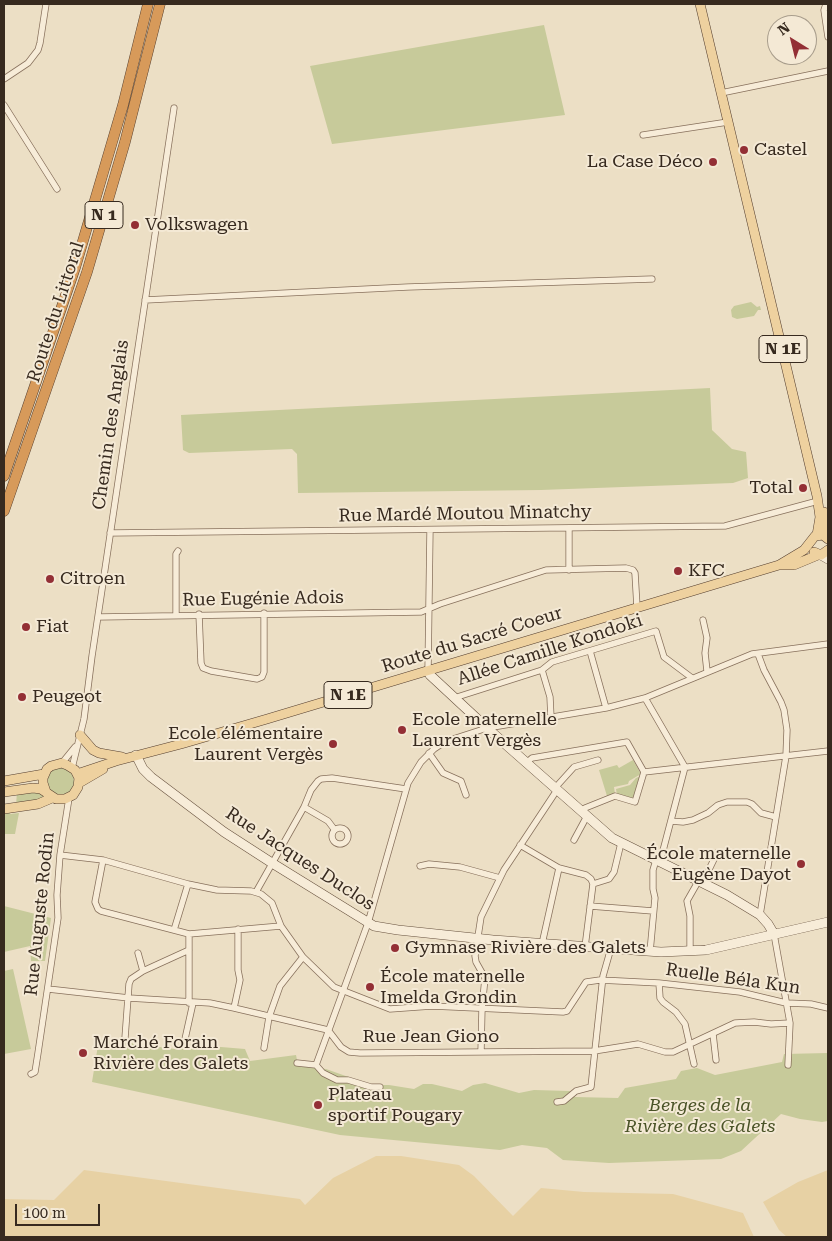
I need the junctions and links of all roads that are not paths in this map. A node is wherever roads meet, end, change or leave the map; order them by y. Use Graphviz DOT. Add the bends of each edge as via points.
graph roads {
  1 [pos="46,4"];
  2 [pos="148,4"];
  3 [pos="160,4"];
  4 [pos="700,4"];
  5 [pos="826,4"];
  6 [pos="828,36"];
  7 [pos="828,71"];
  8 [pos="4,79"];
  9 [pos="721,93"];
  10 [pos="4,105"];
  11 [pos="174,108"];
  12 [pos="728,122"];
  13 [pos="643,135"];
  14 [pos="57,189"];
  15 [pos="652,279"];
  16 [pos="145,300"];
  17 [pos="4,476"];
  18 [pos="818,498"];
  19 [pos="4,511"];
  20 [pos="569,528"];
  21 [pos="430,530"];
  22 [pos="110,533"];
  23 [pos="825,537"];
  24 [pos="810,543"];
  25 [pos="178,551"];
  26 [pos="824,555"];
  27 [pos="779,565"];
  28 [pos="569,570"];
  29 [pos="637,607"];
  30 [pos="429,608"];
  31 [pos="264,613"];
  32 [pos="199,614"];
  33 [pos="176,615"];
  34 [pos="98,617"];
  35 [pos="703,620"];
  36 [pos="828,644"];
  37 [pos="590,651"];
  38 [pos="758,654"];
  39 [pos="542,670"];
  40 [pos="428,671"];
  41 [pos="707,671"];
  42 [pos="692,678"];
  43 [pos="454,698"];
  44 [pos="645,698"];
  45 [pos="606,708"];
  46 [pos="552,718"];
  47 [pos="487,728"];
  48 [pos="80,735"];
  49 [pos="76,745"];
  50 [pos="828,751"];
  51 [pos="429,753"];
  52 [pos="786,756"];
  53 [pos="131,757"];
  54 [pos="598,760"];
  55 [pos="526,762"];
  56 [pos="62,763"];
  57 [pos="685,767"];
  58 [pos="644,772"];
  59 [pos="44,774"];
  60 [pos="76,775"];
  61 [pos="4,781"];
  62 [pos="556,789"];
  63 [pos="406,790"];
  64 [pos="4,792"];
  65 [pos="466,796"];
  66 [pos="57,797"];
  67 [pos="304,807"];
  68 [pos="4,809"];
  69 [pos="584,814"];
  70 [pos="776,817"];
  71 [pos="671,821"];
  72 [pos="334,829"];
  73 [pos="574,840"];
  74 [pos="621,843"];
  75 [pos="520,845"];
  76 [pos="717,853"];
  77 [pos="60,854"];
  78 [pos="103,860"];
  79 [pos="658,861"];
  80 [pos="272,863"];
  81 [pos="420,866"];
  82 [pos="559,868"];
  83 [pos="500,878"];
  84 [pos="701,881"];
  85 [pos="188,884"];
  86 [pos="593,884"];
  87 [pos="256,892"];
  88 [pos="590,906"];
  89 [pos="653,911"];
  90 [pos="760,915"];
  91 [pos="828,922"];
  92 [pos="368,923"];
  93 [pos="281,926"];
  94 [pos="238,929"];
  95 [pos="174,930"];
  96 [pos="189,934"];
  97 [pos="774,934"];
  98 [pos="477,937"];
  99 [pos="542,944"];
  100 [pos="585,947"];
  101 [pos="611,948"];
  102 [pos="189,950"];
  103 [pos="690,951"];
  104 [pos="650,952"];
  105 [pos="138,953"];
  106 [pos="303,957"];
  107 [pos="143,971"];
  108 [pos="602,980"];
  109 [pos="659,984"];
  110 [pos="48,989"];
  111 [pos="343,991"];
  112 [pos="129,998"];
  113 [pos="191,1003"];
  114 [pos="786,1003"];
  115 [pos="234,1008"];
  116 [pos="482,1008"];
  117 [pos="828,1008"];
  118 [pos="270,1017"];
  119 [pos="790,1023"];
  120 [pos="328,1030"];
  121 [pos="713,1034"];
  122 [pos="124,1038"];
  123 [pos="185,1039"];
  124 [pos="690,1044"];
  125 [pos="264,1048"];
  126 [pos="594,1051"];
  127 [pos="481,1052"];
  128 [pos="716,1060"];
  129 [pos="297,1063"];
  130 [pos="694,1064"];
  131 [pos="316,1065"];
  132 [pos="788,1065"];
  133 [pos="31,1074"];
  134 [pos="380,1087"];
  135 [pos="557,1102"];
  1 -- 8 [label="street" via="38,50 28,63"];
  2 -- 17 [label="highway, Route du Littoral / N 1" via="76,268"];
  3 -- 19 [label="highway, Route du Littoral / N 1" via="90,263"];
  4 -- 9 [label="main road, N 1E"];
  5 -- 6 [label="street"];
  7 -- 9 [label="street"];
  9 -- 12 [label="main road, N 1E"];
  10 -- 14 [label="street"];
  11 -- 16 [label="street, Chemin des Anglais"];
  12 -- 13 [label="street"];
  12 -- 18 [label="main road, N 1E"];
  15 -- 16 [label="street"];
  16 -- 22 [label="street, Chemin des Anglais"];
  18 -- 20 [label="street, Rue Mardé Moutou Minatchy" via="725,526"];
  18 -- 23 [label="main road, N 1E" via="825,517"];
  20 -- 21 [label="street, Rue Mardé Moutou Minatchy"];
  20 -- 28 [label="street"];
  21 -- 22 [label="street, Rue Mardé Moutou Minatchy"];
  21 -- 30 [label="street"];
  22 -- 34 [label="street, Chemin des Anglais"];
  23 -- 24 [label="main road, Route du Sacré Coeur" via="813,538"];
  24 -- 26 [label="main road" via="811,549"];
  24 -- 27 [label="main road, Route du Sacré Coeur / N 1E"];
  25 -- 33 [label="street"];
  26 -- 27 [label="main road, Route du Sacré Coeur / N 1E" via="794,565"];
  27 -- 29 [label="main road, Route du Sacré Coeur / N 1E"];
  28 -- 29 [label="street, Rue Eugénie Adois" via="633,570"];
  28 -- 30 [label="street, Rue Eugénie Adois" via="546,570"];
  29 -- 40 [label="main road, Route du Sacré Coeur / N 1E"];
  30 -- 31 [label="street, Rue Eugénie Adois" via="421,612"];
  30 -- 40 [label="street"];
  31 -- 32 [label="street, Rue Eugénie Adois"];
  31 -- 32 [label="street" via="264,672 257,679 204,668 201,663"];
  32 -- 33 [label="street, Rue Eugénie Adois"];
  33 -- 34 [label="street, Rue Eugénie Adois"];
  34 -- 48 [label="street, Chemin des Anglais"];
  35 -- 41 [label="street" via="707,638"];
  36 -- 38 [label="street"];
  37 -- 39 [label="street, Allée Camille Kondoki" via="552,662"];
  37 -- 42 [label="street, Allée Camille Kondoki" via="656,631 664,657"];
  37 -- 45 [label="street"];
  38 -- 41 [label="street"];
  38 -- 52 [label="street" via="784,710"];
  39 -- 43 [label="street, Allée Camille Kondoki"];
  39 -- 46 [label="street"];
  40 -- 43 [label="street"];
  40 -- 53 [label="main road, Route du Sacré Coeur / N 1E"];
  41 -- 42 [label="street"];
  42 -- 44 [label="street"];
  43 -- 47 [label="street"];
  44 -- 45 [label="street"];
  44 -- 57 [label="street"];
  45 -- 46 [label="street"];
  46 -- 47 [label="street"];
  47 -- 51 [label="street" via="443,743"];
  47 -- 55 [label="street"];
  48 -- 49 [label="street, Chemin des Anglais"];
  48 -- 53 [label="main road" via="91,749 99,753"];
  49 -- 56 [label="street, Chemin des Anglais"];
  49 -- 60 [label="street, Chemin des Anglais"];
  50 -- 52 [label="street"];
  51 -- 63 [label="street"];
  51 -- 65 [label="street" via="444,773 461,781"];
  52 -- 57 [label="street"];
  52 -- 70 [label="street"];
  53 -- 60 [label="main road, Route du Sacré Coeur / N 1E"];
  53 -- 80 [label="street, Rue Jacques Duclos" via="224,832"];
  54 -- 62 [label="street" via="574,767"];
  55 -- 58 [label="street" via="532,758 627,742"];
  55 -- 62 [label="street"];
  56 -- 59 [label="main road" via="52,766"];
  56 -- 60 [label="main road"];
  57 -- 58 [label="street"];
  57 -- 71 [label="street"];
  58 -- 69 [label="street" via="635,802 615,796 585,808"];
  59 -- 61 [label="main road"];
  59 -- 66 [label="main road" via="43,783"];
  60 -- 66 [label="main road" via="76,791"];
  62 -- 69 [label="street"];
  62 -- 75 [label="street"];
  63 -- 67 [label="street" via="326,778 315,784"];
  63 -- 92 [label="street"];
  64 -- 66 [label="main road" via="33,788"];
  66 -- 68 [label="main road" via="38,804"];
  66 -- 77 [label="street, Rue Auguste Rodin" via="67,815"];
  67 -- 72 [label="street" via="328,821"];
  67 -- 80 [label="street"];
  69 -- 73 [label="street"];
  69 -- 74 [label="street"];
  70 -- 71 [label="street" via="747,802 727,802 693,820"];
  70 -- 90 [label="street"];
  71 -- 79 [label="street"];
  74 -- 79 [label="street"];
  74 -- 86 [label="street" via="614,872 609,879"];
  75 -- 82 [label="street"];
  75 -- 83 [label="street"];
  76 -- 84 [label="street"];
  77 -- 78 [label="street"];
  77 -- 110 [label="street, Rue Auguste Rodin" via="58,918"];
  78 -- 85 [label="street"];
  78 -- 95 [label="street" via="95,902 98,909"];
  79 -- 84 [label="street"];
  79 -- 89 [label="street" via="653,870"];
  80 -- 87 [label="street"];
  80 -- 92 [label="street, Rue Jacques Duclos"];
  81 -- 83 [label="street" via="460,867"];
  82 -- 86 [label="street" via="586,875"];
  82 -- 99 [label="street"];
  83 -- 98 [label="street" via="481,917"];
  84 -- 90 [label="street"];
  84 -- 103 [label="street" via="687,901"];
  85 -- 87 [label="street" via="217,890"];
  85 -- 95 [label="street"];
  86 -- 88 [label="street"];
  87 -- 93 [label="street" via="272,903"];
  88 -- 89 [label="street"];
  88 -- 100 [label="street"];
  89 -- 104 [label="street"];
  90 -- 97 [label="street"];
  91 -- 97 [label="street, Rue Jacques Duclos"];
  92 -- 98 [label="street, Rue Jacques Duclos" via="400,930"];
  92 -- 111 [label="street"];
  93 -- 94 [label="street"];
  93 -- 106 [label="street"];
  94 -- 96 [label="street"];
  94 -- 115 [label="street" via="240,980"];
  95 -- 96 [label="street"];
  96 -- 102 [label="street"];
  97 -- 103 [label="street, Rue Jacques Duclos"];
  97 -- 114 [label="street"];
  98 -- 99 [label="street, Rue Jacques Duclos"];
  98 -- 116 [label="street" via="476,962 485,978"];
  99 -- 100 [label="street, Rue Jacques Duclos"];
  100 -- 101 [label="street, Rue Jacques Duclos"];
  101 -- 104 [label="street, Rue Jacques Duclos"];
  101 -- 108 [label="street"];
  102 -- 107 [label="street"];
  102 -- 113 [label="street"];
  103 -- 104 [label="street, Rue Jacques Duclos"];
  105 -- 107 [label="street"];
  106 -- 111 [label="street" via="334,987"];
  106 -- 118 [label="street" via="280,986"];
  107 -- 112 [label="street" via="131,979"];
  108 -- 109 [label="street, Ruelle Béla Kun"];
  108 -- 116 [label="street" via="586,982 563,1012"];
  108 -- 126 [label="street"];
  109 -- 114 [label="street, Ruelle Béla Kun" via="740,992"];
  109 -- 124 [label="street" via="660,998 682,1019"];
  110 -- 112 [label="street"];
  110 -- 133 [label="street, Rue Auguste Rodin" via="35,1072"];
  111 -- 116 [label="street" via="390,1009 432,1006"];
  111 -- 120 [label="street"];
  112 -- 113 [label="street"];
  112 -- 122 [label="street"];
  113 -- 115 [label="street"];
  113 -- 123 [label="street"];
  114 -- 117 [label="street, Ruelle Béla Kun"];
  114 -- 119 [label="street"];
  115 -- 118 [label="street"];
  116 -- 127 [label="street"];
  118 -- 120 [label="street"];
  118 -- 125 [label="street"];
  119 -- 121 [label="street, Rue Jean Giono" via="741,1022"];
  119 -- 132 [label="street"];
  120 -- 127 [label="street, Rue Jean Giono" via="341,1048 360,1054"];
  120 -- 131 [label="street"];
  121 -- 124 [label="street, Rue Jean Giono"];
  121 -- 128 [label="street"];
  124 -- 126 [label="street, Rue Jean Giono" via="673,1052 638,1044"];
  124 -- 130 [label="street"];
  126 -- 127 [label="street, Rue Jean Giono"];
  126 -- 135 [label="street" via="591,1087"];
  129 -- 131 [label="street"];
  131 -- 134 [label="street" via="337,1080"];
}
